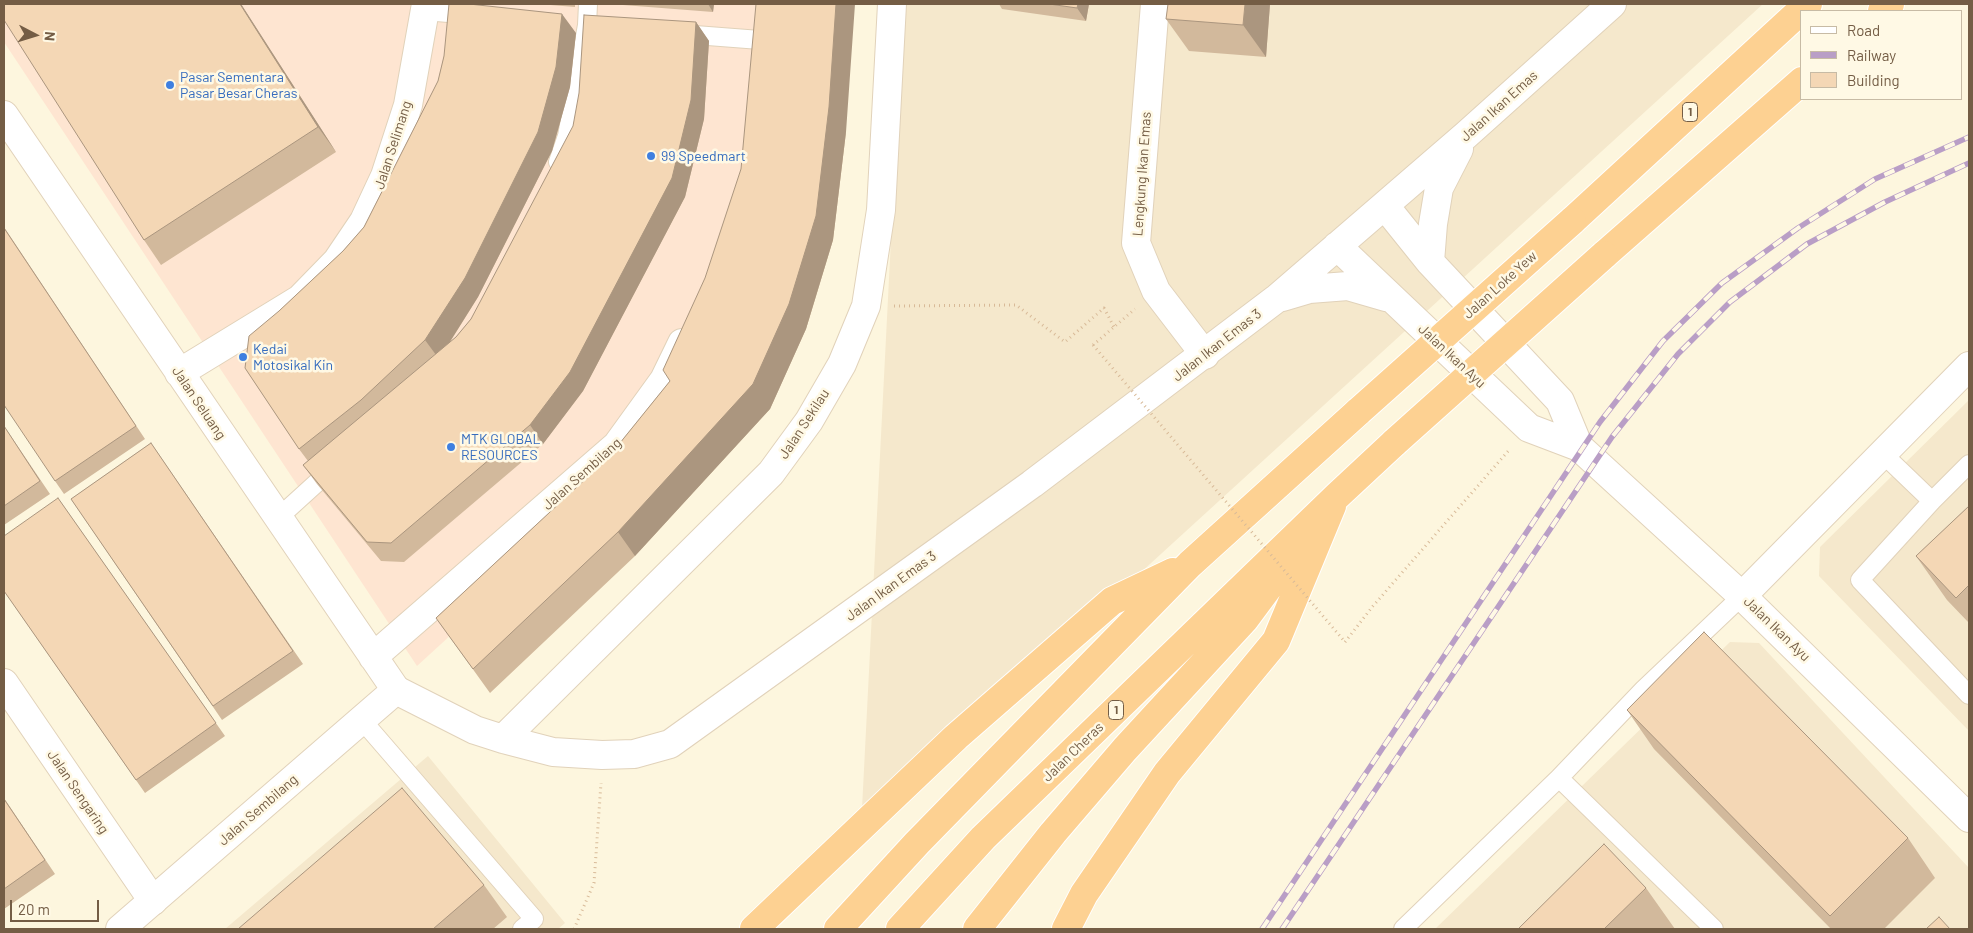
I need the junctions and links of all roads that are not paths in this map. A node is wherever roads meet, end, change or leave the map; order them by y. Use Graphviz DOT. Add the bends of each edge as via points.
graph roads {
  1 [pos="588,4"];
  2 [pos="892,4"];
  3 [pos="1155,4"];
  4 [pos="1612,4"];
  5 [pos="426,7"];
  6 [pos="1800,11"];
  7 [pos="762,13"];
  8 [pos="492,17"];
  9 [pos="568,24"];
  10 [pos="587,25"];
  11 [pos="606,27"];
  12 [pos="664,32"];
  13 [pos="760,40"];
  14 [pos="757,68"];
  15 [pos="1800,84"];
  16 [pos="5,118"];
  17 [pos="1466,135"];
  18 [pos="551,181"];
  19 [pos="1385,206"];
  20 [pos="1336,246"];
  21 [pos="1430,262"];
  22 [pos="1390,298"];
  23 [pos="1276,299"];
  24 [pos="694,318"];
  25 [pos="1205,354"];
  26 [pos="1969,366"];
  27 [pos="179,373"];
  28 [pos="1579,447"];
  29 [pos="1882,453"];
  30 [pos="342,459"];
  31 [pos="1969,464"];
  32 [pos="1336,496"];
  33 [pos="1932,501"];
  34 [pos="278,518"];
  35 [pos="1190,564"];
  36 [pos="1742,596"];
  37 [pos="373,657"];
  38 [pos="4,683"];
  39 [pos="396,690"];
  40 [pos="1969,695"];
  41 [pos="361,720"];
  42 [pos="503,739"];
  43 [pos="1559,778"];
  44 [pos="1969,818"];
  45 [pos="153,901"];
  46 [pos="120,929"];
  47 [pos="522,929"];
  48 [pos="754,929"];
  49 [pos="838,929"];
  50 [pos="900,929"];
  51 [pos="977,929"];
  52 [pos="1066,929"];
  53 [pos="1403,929"];
  54 [pos="1714,929"];
  1 -- 10 [label="lane"];
  2 -- 42 [label="street, Jalan Sekilau" via="881,210 866,306 842,364 809,421 771,473"];
  3 -- 25 [label="street, Lengkung Ikan Emas" via="1136,243 1156,291"];
  4 -- 17 [label="street, Jalan Ikan Emas"];
  5 -- 8 [label="lane"];
  5 -- 27 [label="street, Jalan Selimang" via="408,105 386,176 364,221 337,261 300,299"];
  6 -- 35 [label="highway, Jalan Loke Yew / 1, bridge"];
  7 -- 13 [label="street"];
  9 -- 10 [label="lane"];
  10 -- 11 [label="lane"];
  10 -- 18 [label="lane" via="567,136"];
  12 -- 13 [label="lane"];
  13 -- 14 [label="street"];
  15 -- 32 [label="highway, 1, bridge"];
  16 -- 27 [label="street, Jalan Seluang"];
  17 -- 19 [label="street, Jalan Ikan Emas"];
  17 -- 21 [label="street" via="1439,188"];
  19 -- 20 [label="street, Jalan Ikan Emas"];
  19 -- 21 [label="street, Jalan Ikan Ayu"];
  20 -- 22 [label="street, Jalan Ikan Ayu"];
  20 -- 23 [label="street, Jalan Ikan Emas 3"];
  21 -- 28 [label="street, Jalan Ikan Ayu" via="1560,401"];
  22 -- 23 [label="street" via="1348,286 1310,289"];
  22 -- 28 [label="street, Jalan Ikan Ayu" via="1529,428"];
  23 -- 25 [label="street, Jalan Ikan Emas 3"];
  24 -- 37 [label="street, Jalan Sembilang" via="664,380 617,445"];
  25 -- 42 [label="street, Jalan Ikan Emas 3" via="1032,484 670,744 634,754 602,755 553,752"];
  26 -- 29 [label="street"];
  27 -- 34 [label="street, Jalan Seluang"];
  28 -- 36 [label="street, Jalan Ikan Ayu"];
  29 -- 33 [label="lane"];
  29 -- 36 [label="street"];
  30 -- 34 [label="lane"];
  31 -- 33 [label="lane"];
  32 -- 50 [label="highway, Jalan Cheras / 1" via="983,838"];
  32 -- 51 [label="highway" via="1245,619 1125,749"];
  32 -- 52 [label="highway" via="1276,641 1167,773 1084,894"];
  33 -- 40 [label="lane" via="1860,580"];
  34 -- 37 [label="street, Jalan Seluang"];
  35 -- 48 [label="highway" via="1112,601 956,737"];
  35 -- 49 [label="highway, 1" via="917,843"];
  36 -- 43 [label="lane" via="1644,689"];
  36 -- 44 [label="street, Jalan Ikan Ayu"];
  37 -- 39 [label="street, Jalan Seluang"];
  38 -- 45 [label="street, Jalan Sengaring"];
  39 -- 41 [label="street, Jalan Sembilang"];
  39 -- 42 [label="street, Jalan Ikan Emas 3" via="475,730"];
  41 -- 45 [label="street, Jalan Sembilang"];
  41 -- 47 [label="lane" via="534,919"];
  43 -- 53 [label="lane"];
  43 -- 54 [label="lane"];
  45 -- 46 [label="street, Jalan Sembilang"];
}
